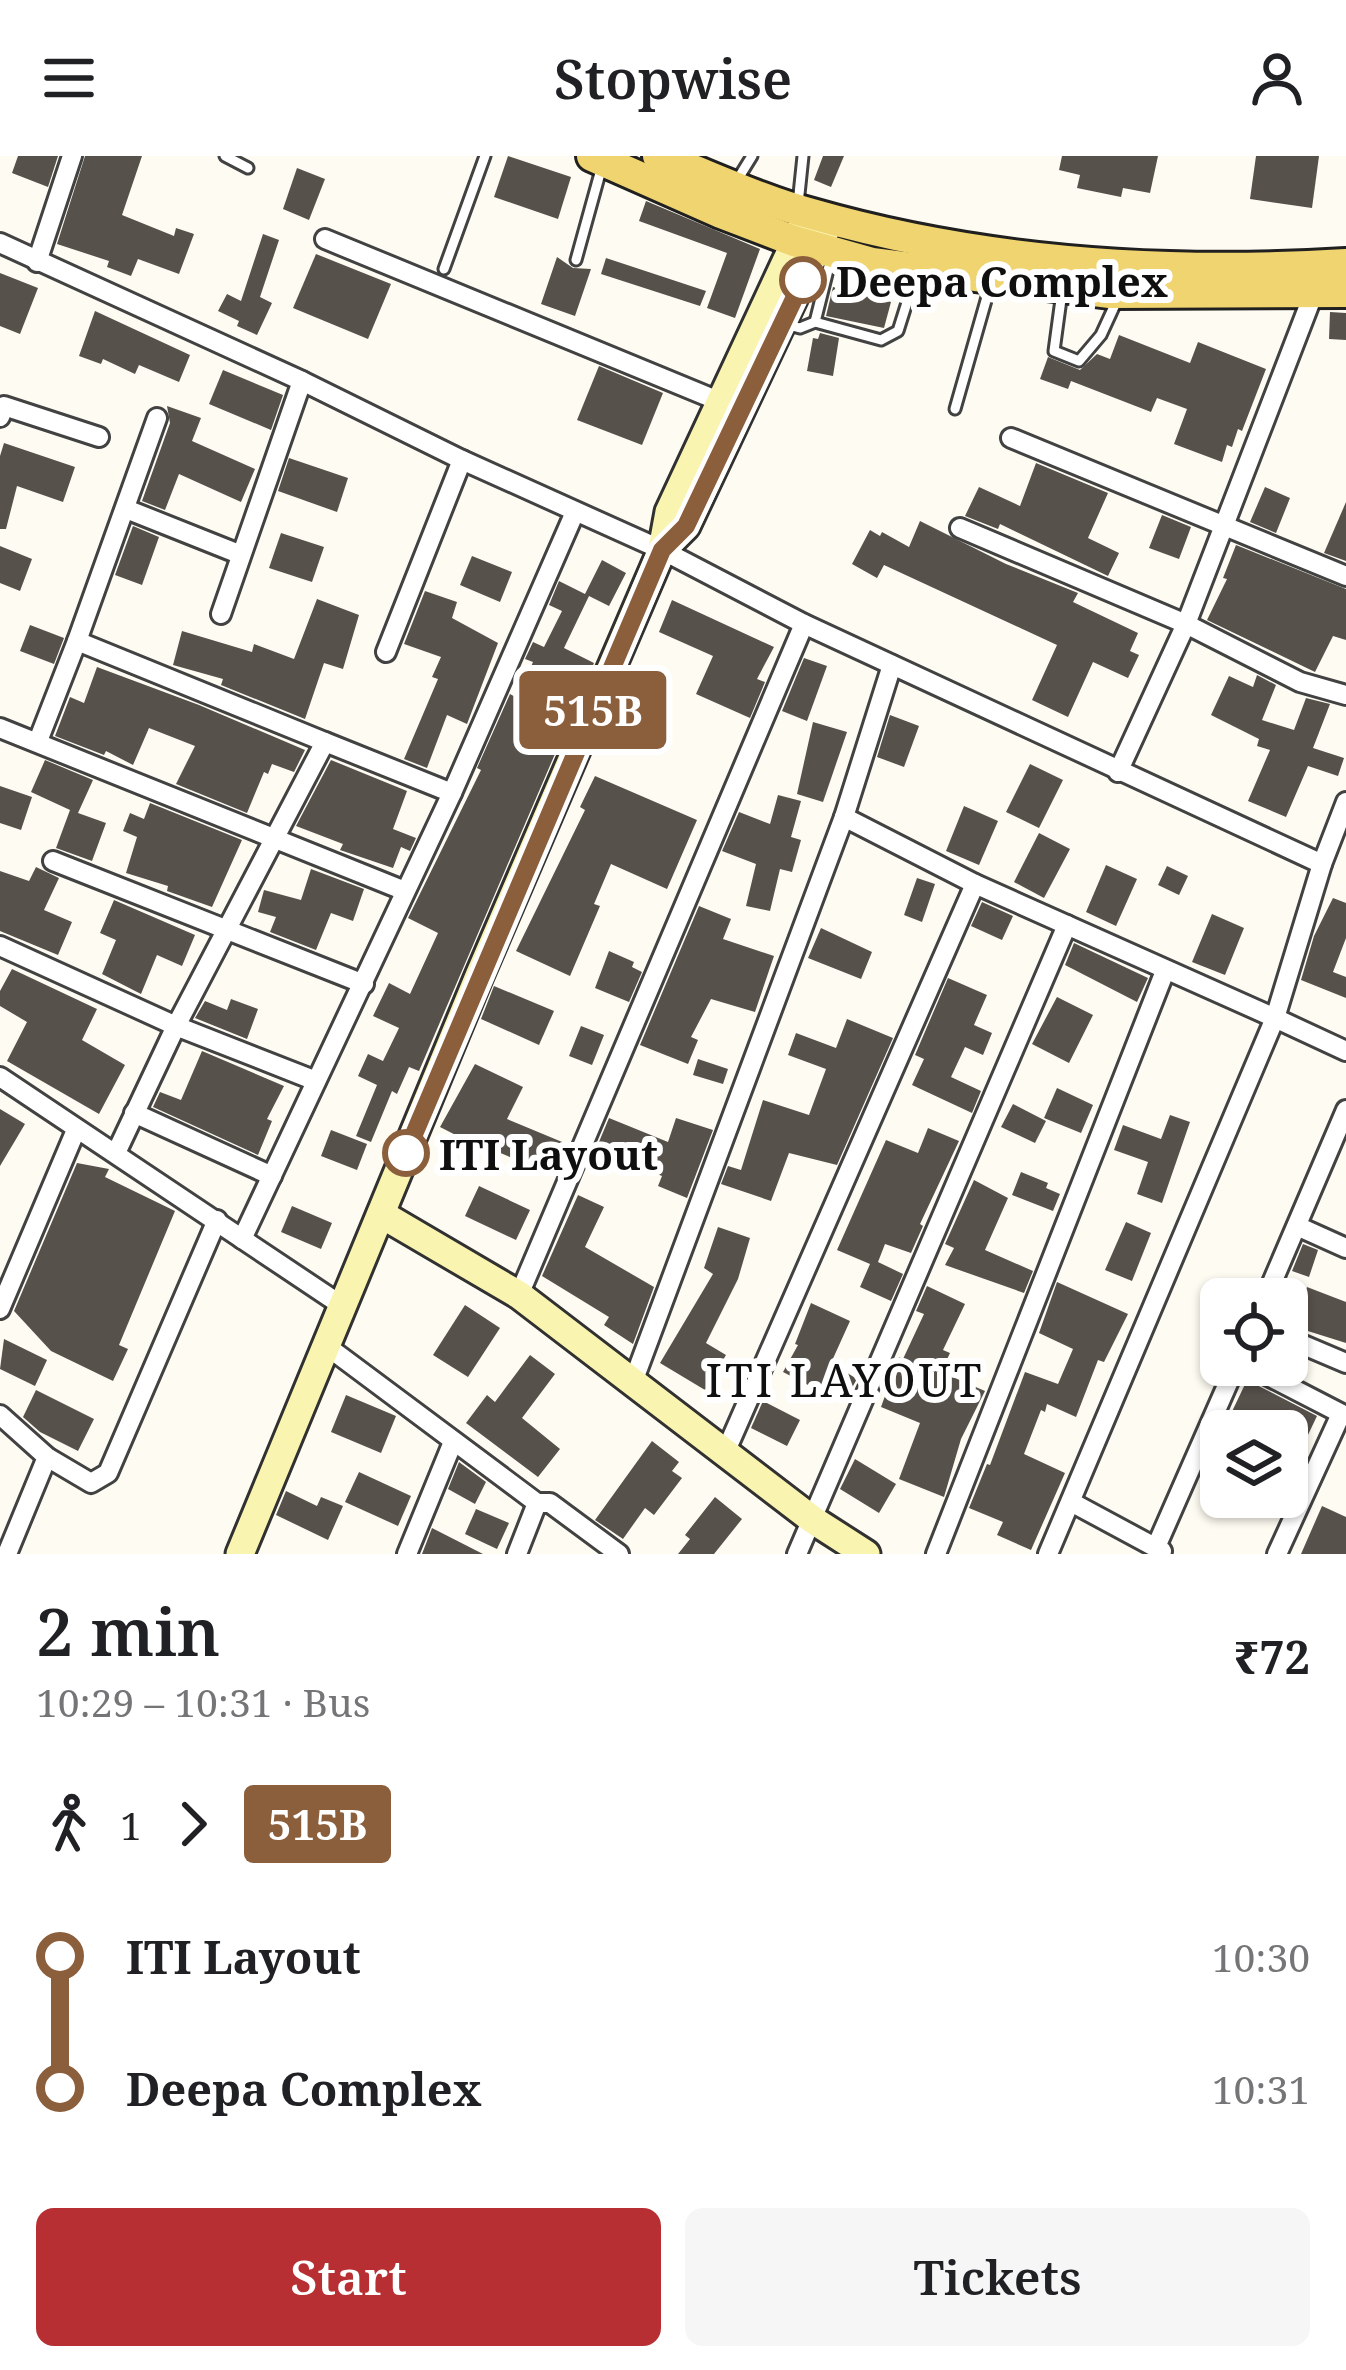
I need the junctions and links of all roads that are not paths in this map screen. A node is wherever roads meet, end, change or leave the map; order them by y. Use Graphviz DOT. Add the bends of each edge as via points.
graph roads {
  1 [pos="72,156"];
  2 [pos="225,156"];
  3 [pos="485,156"];
  4 [pos="658,156"];
  5 [pos="752,156"];
  6 [pos="803,156"];
  7 [pos="598,159"];
  8 [pos="248,168"];
  9 [pos="720,175"];
  10 [pos="813,230"];
  11 [pos="325,239"];
  12 [pos="0,243"];
  13 [pos="576,260"];
  14 [pos="37,262"];
  15 [pos="1346,264"];
  16 [pos="918,268"];
  17 [pos="444,269"];
  18 [pos="992,278"];
  19 [pos="1064,287"];
  20 [pos="1346,292"];
  21 [pos="1121,293"];
  22 [pos="1312,295"];
  23 [pos="815,322"];
  24 [pos="784,324"];
  25 [pos="302,381"];
  26 [pos="732,407"];
  27 [pos="1,409"];
  28 [pos="955,410"];
  29 [pos="157,418"];
  30 [pos="99,436"];
  31 [pos="1011,437"];
  32 [pos="462,460"];
  33 [pos="126,509"];
  34 [pos="575,512"];
  35 [pos="1223,525"];
  36 [pos="960,528"];
  37 [pos="662,550"];
  38 [pos="239,554"];
  39 [pos="1346,576"];
  40 [pos="221,614"];
  41 [pos="804,624"];
  42 [pos="1186,624"];
  43 [pos="77,641"];
  44 [pos="386,652"];
  45 [pos="892,665"];
  46 [pos="1346,695"];
  47 [pos="0,728"];
  48 [pos="38,741"];
  49 [pos="325,742"];
  50 [pos="1118,772"];
  51 [pos="452,793"];
  52 [pos="1346,802"];
  53 [pos="844,818"];
  54 [pos="278,837"];
  55 [pos="53,861"];
  56 [pos="1322,864"];
  57 [pos="975,884"];
  58 [pos="405,891"];
  59 [pos="1067,925"];
  60 [pos="229,929"];
  61 [pos="0,946"];
  62 [pos="1165,971"];
  63 [pos="364,984"];
  64 [pos="1275,1018"];
  65 [pos="176,1026"];
  66 [pos="1346,1051"];
  67 [pos="0,1077"];
  68 [pos="316,1081"];
  69 [pos="1346,1110"];
  70 [pos="134,1113"];
  71 [pos="76,1130"];
  72 [pos="1340,1143"];
  73 [pos="116,1154"];
  74 [pos="272,1176"];
  75 [pos="381,1214"];
  76 [pos="217,1220"];
  77 [pos="1297,1226"];
  78 [pos="242,1239"];
  79 [pos="1346,1248"];
  80 [pos="1274,1278"];
  81 [pos="519,1295"];
  82 [pos="344,1307"];
  83 [pos="0,1309"];
  84 [pos="328,1347"];
  85 [pos="1308,1347"];
  86 [pos="1346,1363"];
  87 [pos="633,1382"];
  88 [pos="1228,1386"];
  89 [pos="1288,1386"];
  90 [pos="0,1415"];
  91 [pos="1344,1415"];
  92 [pos="453,1442"];
  93 [pos="725,1453"];
  94 [pos="47,1457"];
  95 [pos="1071,1502"];
  96 [pos="537,1504"];
  97 [pos="813,1520"];
  98 [pos="1161,1551"];
  99 [pos="243,1553"];
  100 [pos="7,1554"];
  101 [pos="407,1554"];
  102 [pos="518,1554"];
  103 [pos="619,1554"];
  104 [pos="797,1554"];
  105 [pos="866,1554"];
  106 [pos="936,1554"];
  107 [pos="1048,1554"];
  108 [pos="1277,1554"];
  1 -- 14 [label="street"];
  2 -- 8 [label="lane"];
  3 -- 17 [label="lane"];
  4 -- 9 [label="main road"];
  5 -- 9 [label="lane"];
  6 -- 10 [label="lane"];
  7 -- 10 [label="main road"];
  7 -- 13 [label="lane"];
  9 -- 10 [label="main road"];
  10 -- 15 [label="main road" via="1089,266"];
  10 -- 16 [label="main road" via="872,262"];
  10 -- 23 [label="lane"];
  10 -- 24 [label="main road"];
  10 -- 26 [label="main road"];
  11 -- 26 [label="street"];
  12 -- 14 [label="street"];
  14 -- 25 [label="street"];
  16 -- 18 [label="main road"];
  16 -- 23 [label="lane" via="898,331 881,340"];
  18 -- 19 [label="main road"];
  18 -- 28 [label="lane"];
  19 -- 21 [label="main road"];
  19 -- 21 [label="lane" via="1054,351 1079,361"];
  20 -- 22 [label="main road"];
  21 -- 22 [label="main road"];
  22 -- 35 [label="street"];
  23 -- 24 [label="lane"];
  24 -- 26 [label="main road"];
  25 -- 32 [label="street"];
  25 -- 38 [label="street"];
  26 -- 37 [label="main road" via="686,526"];
  27 -- 30 [label="street"];
  29 -- 33 [label="street"];
  31 -- 35 [label="street"];
  32 -- 34 [label="street"];
  32 -- 44 [label="street"];
  33 -- 38 [label="street"];
  33 -- 43 [label="street"];
  34 -- 37 [label="street"];
  34 -- 51 [label="street"];
  35 -- 39 [label="street"];
  35 -- 42 [label="street"];
  36 -- 42 [label="street"];
  37 -- 41 [label="street"];
  37 -- 75 [label="main road"];
  38 -- 40 [label="street"];
  41 -- 45 [label="street"];
  41 -- 81 [label="street"];
  42 -- 46 [label="street" via="1300,682"];
  42 -- 50 [label="street"];
  43 -- 48 [label="street"];
  43 -- 49 [label="street"];
  45 -- 50 [label="street"];
  45 -- 53 [label="street"];
  47 -- 48 [label="street"];
  48 -- 54 [label="street"];
  49 -- 51 [label="street"];
  49 -- 54 [label="street"];
  50 -- 56 [label="street"];
  51 -- 58 [label="street"];
  52 -- 56 [label="street"];
  53 -- 57 [label="street"];
  53 -- 87 [label="street"];
  54 -- 58 [label="street"];
  54 -- 60 [label="street"];
  55 -- 60 [label="street"];
  56 -- 64 [label="street"];
  57 -- 59 [label="street"];
  57 -- 93 [label="street"];
  58 -- 63 [label="street"];
  59 -- 62 [label="street"];
  59 -- 97 [label="street"];
  60 -- 63 [label="street"];
  60 -- 65 [label="street"];
  61 -- 65 [label="street"];
  62 -- 64 [label="street"];
  62 -- 106 [label="street"];
  63 -- 68 [label="street"];
  64 -- 66 [label="street"];
  64 -- 95 [label="street"];
  65 -- 68 [label="street"];
  65 -- 70 [label="street"];
  67 -- 71 [label="street"];
  68 -- 74 [label="street"];
  69 -- 72 [label="street"];
  70 -- 73 [label="street"];
  70 -- 74 [label="street"];
  71 -- 73 [label="street"];
  71 -- 83 [label="street"];
  72 -- 77 [label="street"];
  73 -- 76 [label="street"];
  74 -- 78 [label="street"];
  75 -- 81 [label="main road"];
  75 -- 82 [label="main road"];
  76 -- 78 [label="street"];
  76 -- 94 [label="street" via="108,1473 91,1483"];
  77 -- 79 [label="street"];
  77 -- 80 [label="street"];
  78 -- 82 [label="street"];
  81 -- 87 [label="main road"];
  82 -- 84 [label="main road"];
  84 -- 92 [label="street"];
  84 -- 99 [label="main road"];
  85 -- 86 [label="street"];
  87 -- 93 [label="main road"];
  88 -- 98 [label="street"];
  89 -- 91 [label="street"];
  90 -- 94 [label="street"];
  91 -- 108 [label="street"];
  92 -- 96 [label="street"];
  92 -- 101 [label="street"];
  93 -- 97 [label="main road"];
  94 -- 100 [label="street"];
  95 -- 98 [label="street"];
  95 -- 107 [label="street"];
  96 -- 102 [label="street"];
  96 -- 103 [label="street" via="550,1503"];
  97 -- 104 [label="street"];
  97 -- 105 [label="main road"];
}
